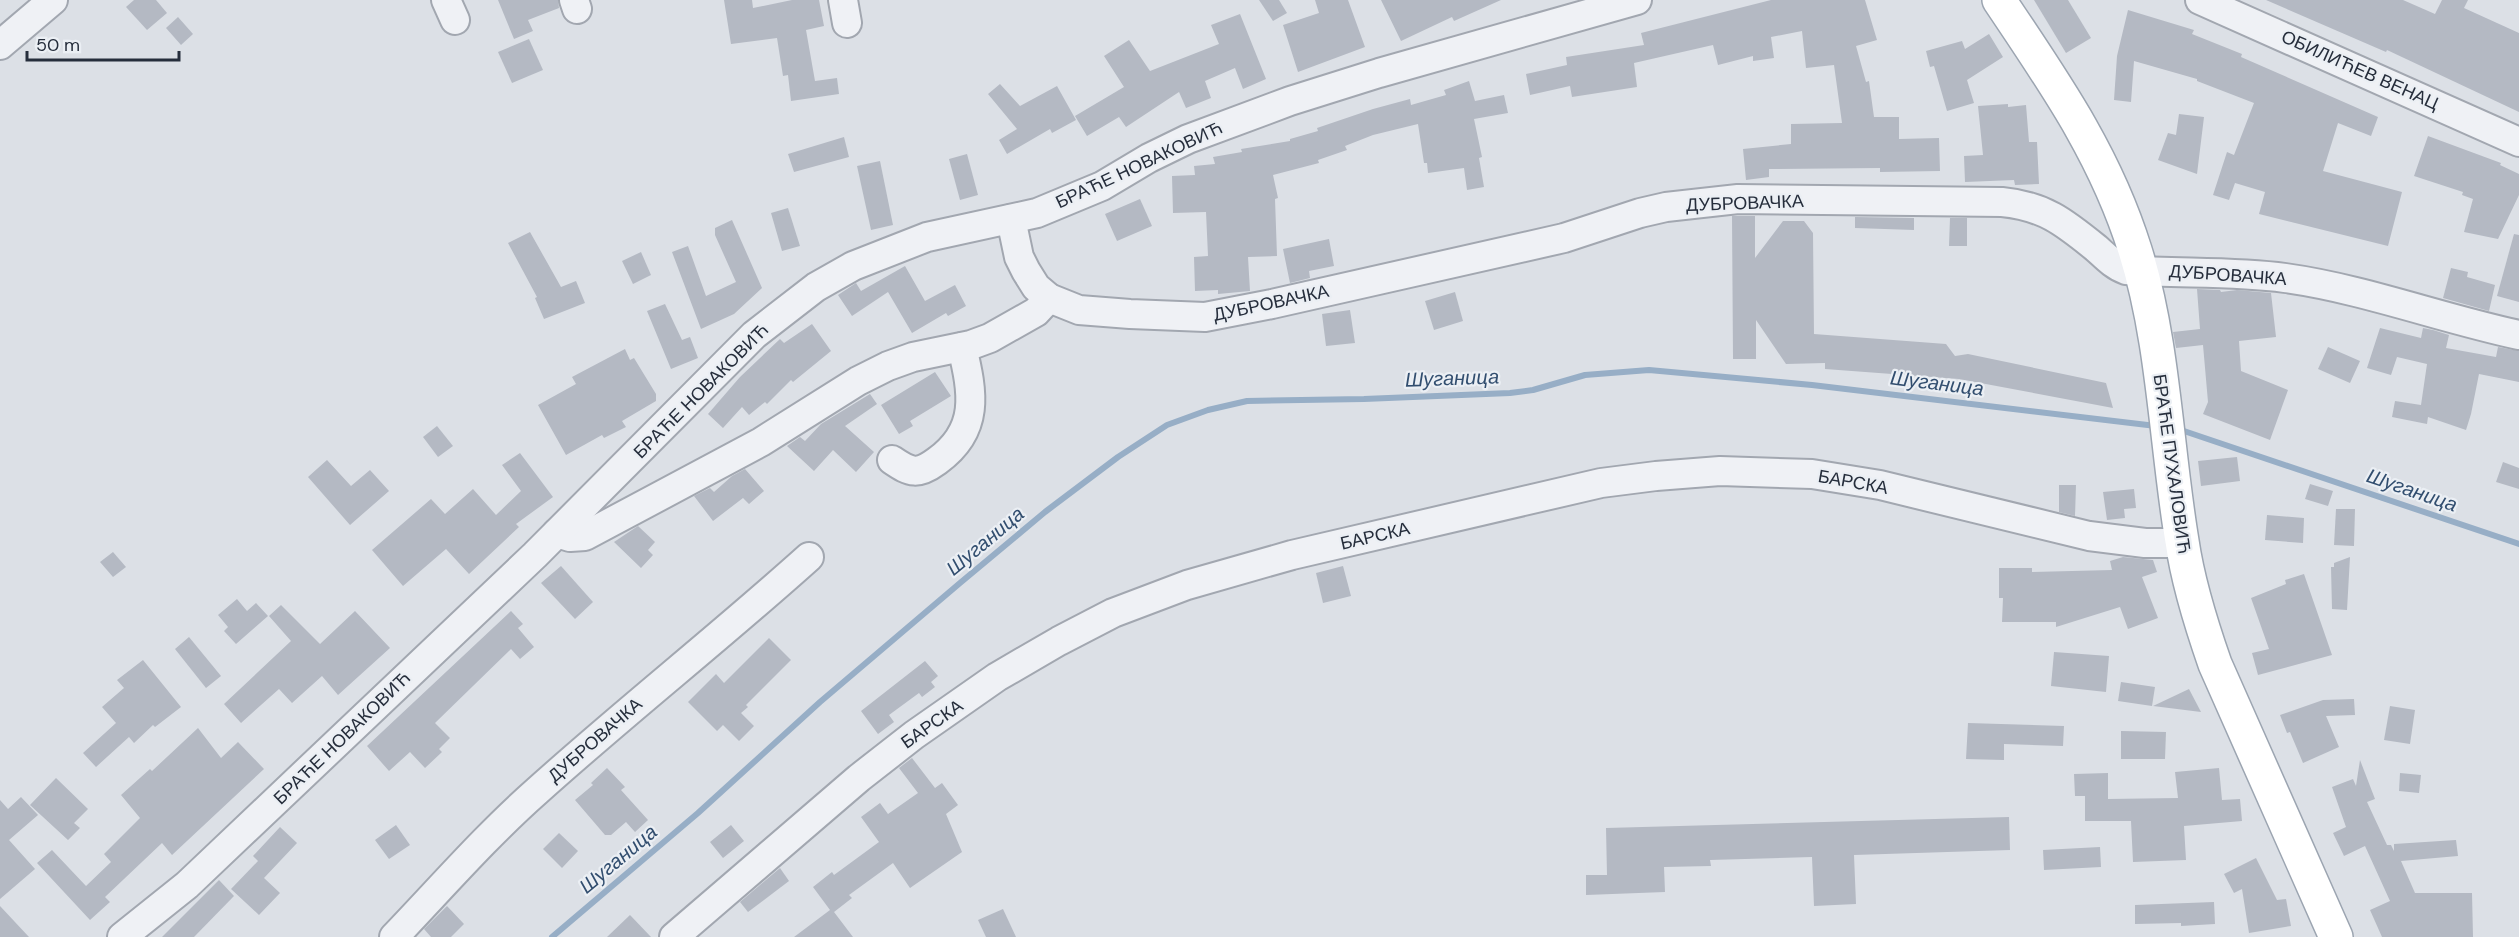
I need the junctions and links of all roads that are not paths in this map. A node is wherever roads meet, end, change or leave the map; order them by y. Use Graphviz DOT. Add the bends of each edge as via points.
graph roads {
  1 [pos="53,0"];
  2 [pos="1637,0"];
  3 [pos="1999,0"];
  4 [pos="2200,0"];
  5 [pos="0,45"];
  6 [pos="2519,142"];
  7 [pos="1011,219"];
  8 [pos="2140,271"];
  9 [pos="1049,298"];
  10 [pos="2519,335"];
  11 [pos="962,348"];
  12 [pos="892,460"];
  13 [pos="557,533"];
  14 [pos="2182,543"];
  15 [pos="809,557"];
  16 [pos="122,937"];
  17 [pos="394,937"];
  18 [pos="674,937"];
  19 [pos="2336,937"];
  1 -- 5 [label="street"];
  2 -- 7 [label="street, БРАЋЕ НОВАКОВИЋ" via="1290,101 1188,139 1102,186 1037,213"];
  3 -- 8 [label="main road, БРАЋЕ ПУХАЛОВИЋ" via="2070,106 2103,165"];
  4 -- 6 [label="street, ОБИЛИЋЕВ ВЕНАЦ"];
  7 -- 9 [label="street, ДУБРОВАЧКА" via="1019,257 1036,287"];
  7 -- 13 [label="street, БРАЋЕ НОВАКОВИЋ" via="927,237 853,266 816,287 754,335"];
  8 -- 9 [label="street, ДУБРОВАЧКА" via="2119,268 2060,220 2021,204 1738,199 1666,207 1564,238 1205,317 1090,311"];
  8 -- 10 [label="street, ДУБРОВАЧКА" via="2223,272 2316,283"];
  8 -- 14 [label="main road, БРАЋЕ ПУХАЛОВИЋ" via="2165,410"];
  9 -- 11 [label="street" via="1027,318"];
  11 -- 12 [label="street" via="971,405 962,436 951,452 925,470 906,470"];
  11 -- 13 [label="street" via="888,366 761,442 613,522 585,536"];
  13 -- 16 [label="street, БРАЋЕ НОВАКОВИЋ" via="187,885"];
  14 -- 18 [label="street, БАРСКА" via="2089,536 1880,485 1812,474 1730,471 1601,483 1292,555 1187,585 1113,613 997,677 860,778"];
  14 -- 19 [label="main road, БРАЋЕ ПУХАЛОВИЋ" via="2193,595 2215,664"];
  15 -- 17 [label="street, ДУБРОВАЧКА" via="535,792"];
}
